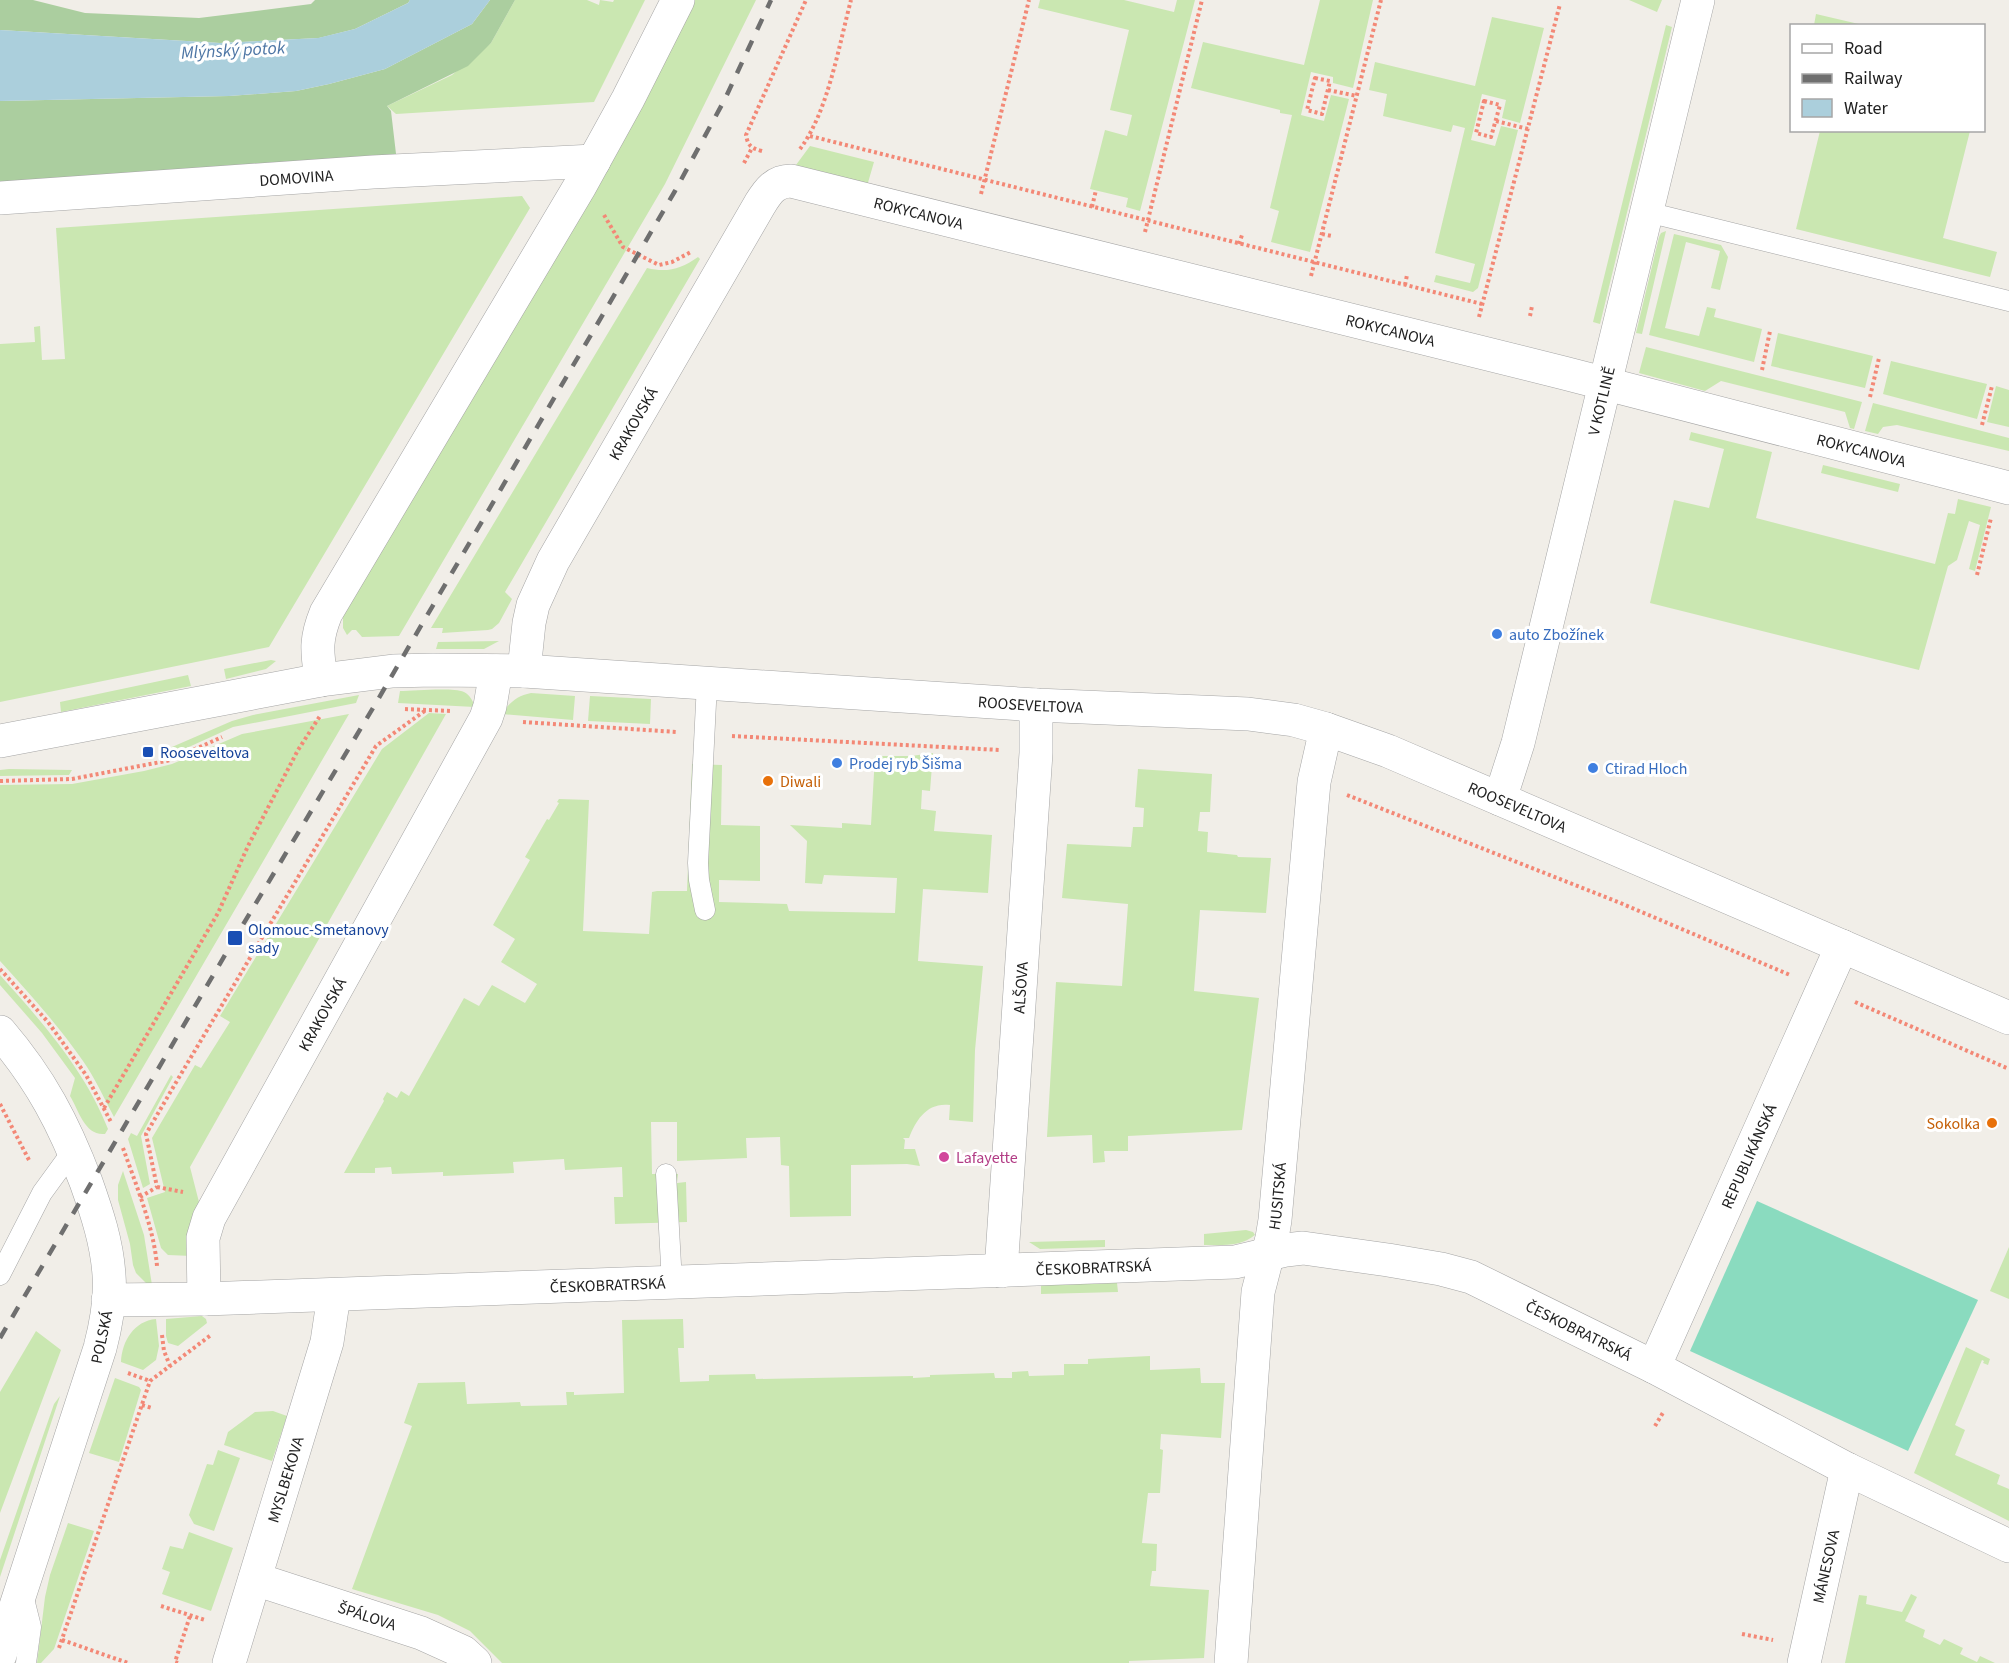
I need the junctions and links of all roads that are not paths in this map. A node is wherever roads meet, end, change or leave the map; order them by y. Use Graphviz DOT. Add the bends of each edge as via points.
graph roads {
  1 [pos="678,0"];
  2 [pos="1698,0"];
  3 [pos="587,174"];
  4 [pos="773,186"];
  5 [pos="0,198"];
  6 [pos="1647,212"];
  7 [pos="2009,301"];
  8 [pos="1605,384"];
  9 [pos="2009,488"];
  10 [pos="510,671"];
  11 [pos="321,680"];
  12 [pos="707,683"];
  13 [pos="1036,705"];
  14 [pos="1326,729"];
  15 [pos="0,741"];
  16 [pos="1500,799"];
  17 [pos="705,910"];
  18 [pos="1842,946"];
  19 [pos="2007,1013"];
  20 [pos="0,1032"];
  21 [pos="14,1059"];
  22 [pos="74,1149"];
  23 [pos="666,1174"];
  24 [pos="1267,1256"];
  25 [pos="1001,1271"];
  26 [pos="0,1275"];
  27 [pos="672,1283"];
  28 [pos="334,1295"];
  29 [pos="204,1299"];
  30 [pos="108,1300"];
  31 [pos="1654,1367"];
  32 [pos="1847,1469"];
  33 [pos="2009,1546"];
  34 [pos="255,1579"];
  35 [pos="22,1589"];
  36 [pos="0,1654"];
  37 [pos="26,1663"];
  38 [pos="229,1663"];
  39 [pos="475,1663"];
  40 [pos="1231,1663"];
  41 [pos="1804,1663"];
  1 -- 3 [label="street"];
  2 -- 6 [label="street, V KOTLINĚ"];
  3 -- 5 [label="street, DOMOVINA" via="390,171"];
  3 -- 11 [label="street" via="326,613 316,648"];
  4 -- 8 [label="street, ROKYCANOVA" via="791,181"];
  4 -- 10 [label="street, KRAKOVSKÁ" via="546,576"];
  6 -- 7 [label="lane"];
  6 -- 8 [label="street, V KOTLINĚ"];
  8 -- 9 [label="street, ROKYCANOVA"];
  8 -- 16 [label="street, V KOTLINĚ" via="1518,743"];
  10 -- 11 [label="street, ROOSEVELTOVA" via="393,671"];
  10 -- 12 [label="street, ROOSEVELTOVA"];
  10 -- 29 [label="street, KRAKOVSKÁ" via="208,1218 203,1238"];
  11 -- 15 [label="street, ROOSEVELTOVA"];
  12 -- 13 [label="street, ROOSEVELTOVA"];
  12 -- 17 [label="lane" via="698,863"];
  13 -- 14 [label="street, ROOSEVELTOVA" via="1248,714"];
  13 -- 25 [label="street, ALŠOVA"];
  14 -- 16 [label="street, ROOSEVELTOVA"];
  14 -- 24 [label="street, HUSITSKÁ" via="1314,782 1275,1220"];
  16 -- 18 [label="street, ROOSEVELTOVA"];
  18 -- 19 [label="street, ROOSEVELTOVA"];
  18 -- 31 [label="street, REPUBLIKÁNSKÁ"];
  20 -- 21 [label="street, POLSKÁ"];
  21 -- 22 [label="street, POLSKÁ" via="46,1094"];
  22 -- 26 [label="lane" via="42,1193"];
  22 -- 30 [label="street, POLSKÁ" via="106,1247"];
  23 -- 27 [label="lane"];
  24 -- 25 [label="street, ČESKOBRATRSKÁ" via="1235,1262"];
  24 -- 31 [label="street, ČESKOBRATRSKÁ" via="1286,1250 1319,1249 1471,1277"];
  24 -- 40 [label="street, HUSITSKÁ" via="1258,1292"];
  25 -- 27 [label="street, ČESKOBRATRSKÁ"];
  27 -- 28 [label="street, ČESKOBRATRSKÁ"];
  28 -- 29 [label="street, ČESKOBRATRSKÁ"];
  28 -- 34 [label="street, MYSLBEKOVA" via="327,1342"];
  29 -- 30 [label="street, ČESKOBRATRSKÁ"];
  30 -- 35 [label="street, POLSKÁ" via="96,1362"];
  31 -- 32 [label="street, ČESKOBRATRSKÁ"];
  32 -- 33 [label="street, ČESKOBRATRSKÁ"];
  32 -- 41 [label="street, MÁNESOVA"];
  34 -- 38 [label="street, MYSLBEKOVA"];
  34 -- 39 [label="street, ŠPÁLOVA" via="421,1633 463,1652"];
  35 -- 36 [label="street, POLSKÁ"];
  35 -- 37 [label="lane" via="31,1627"];
}
